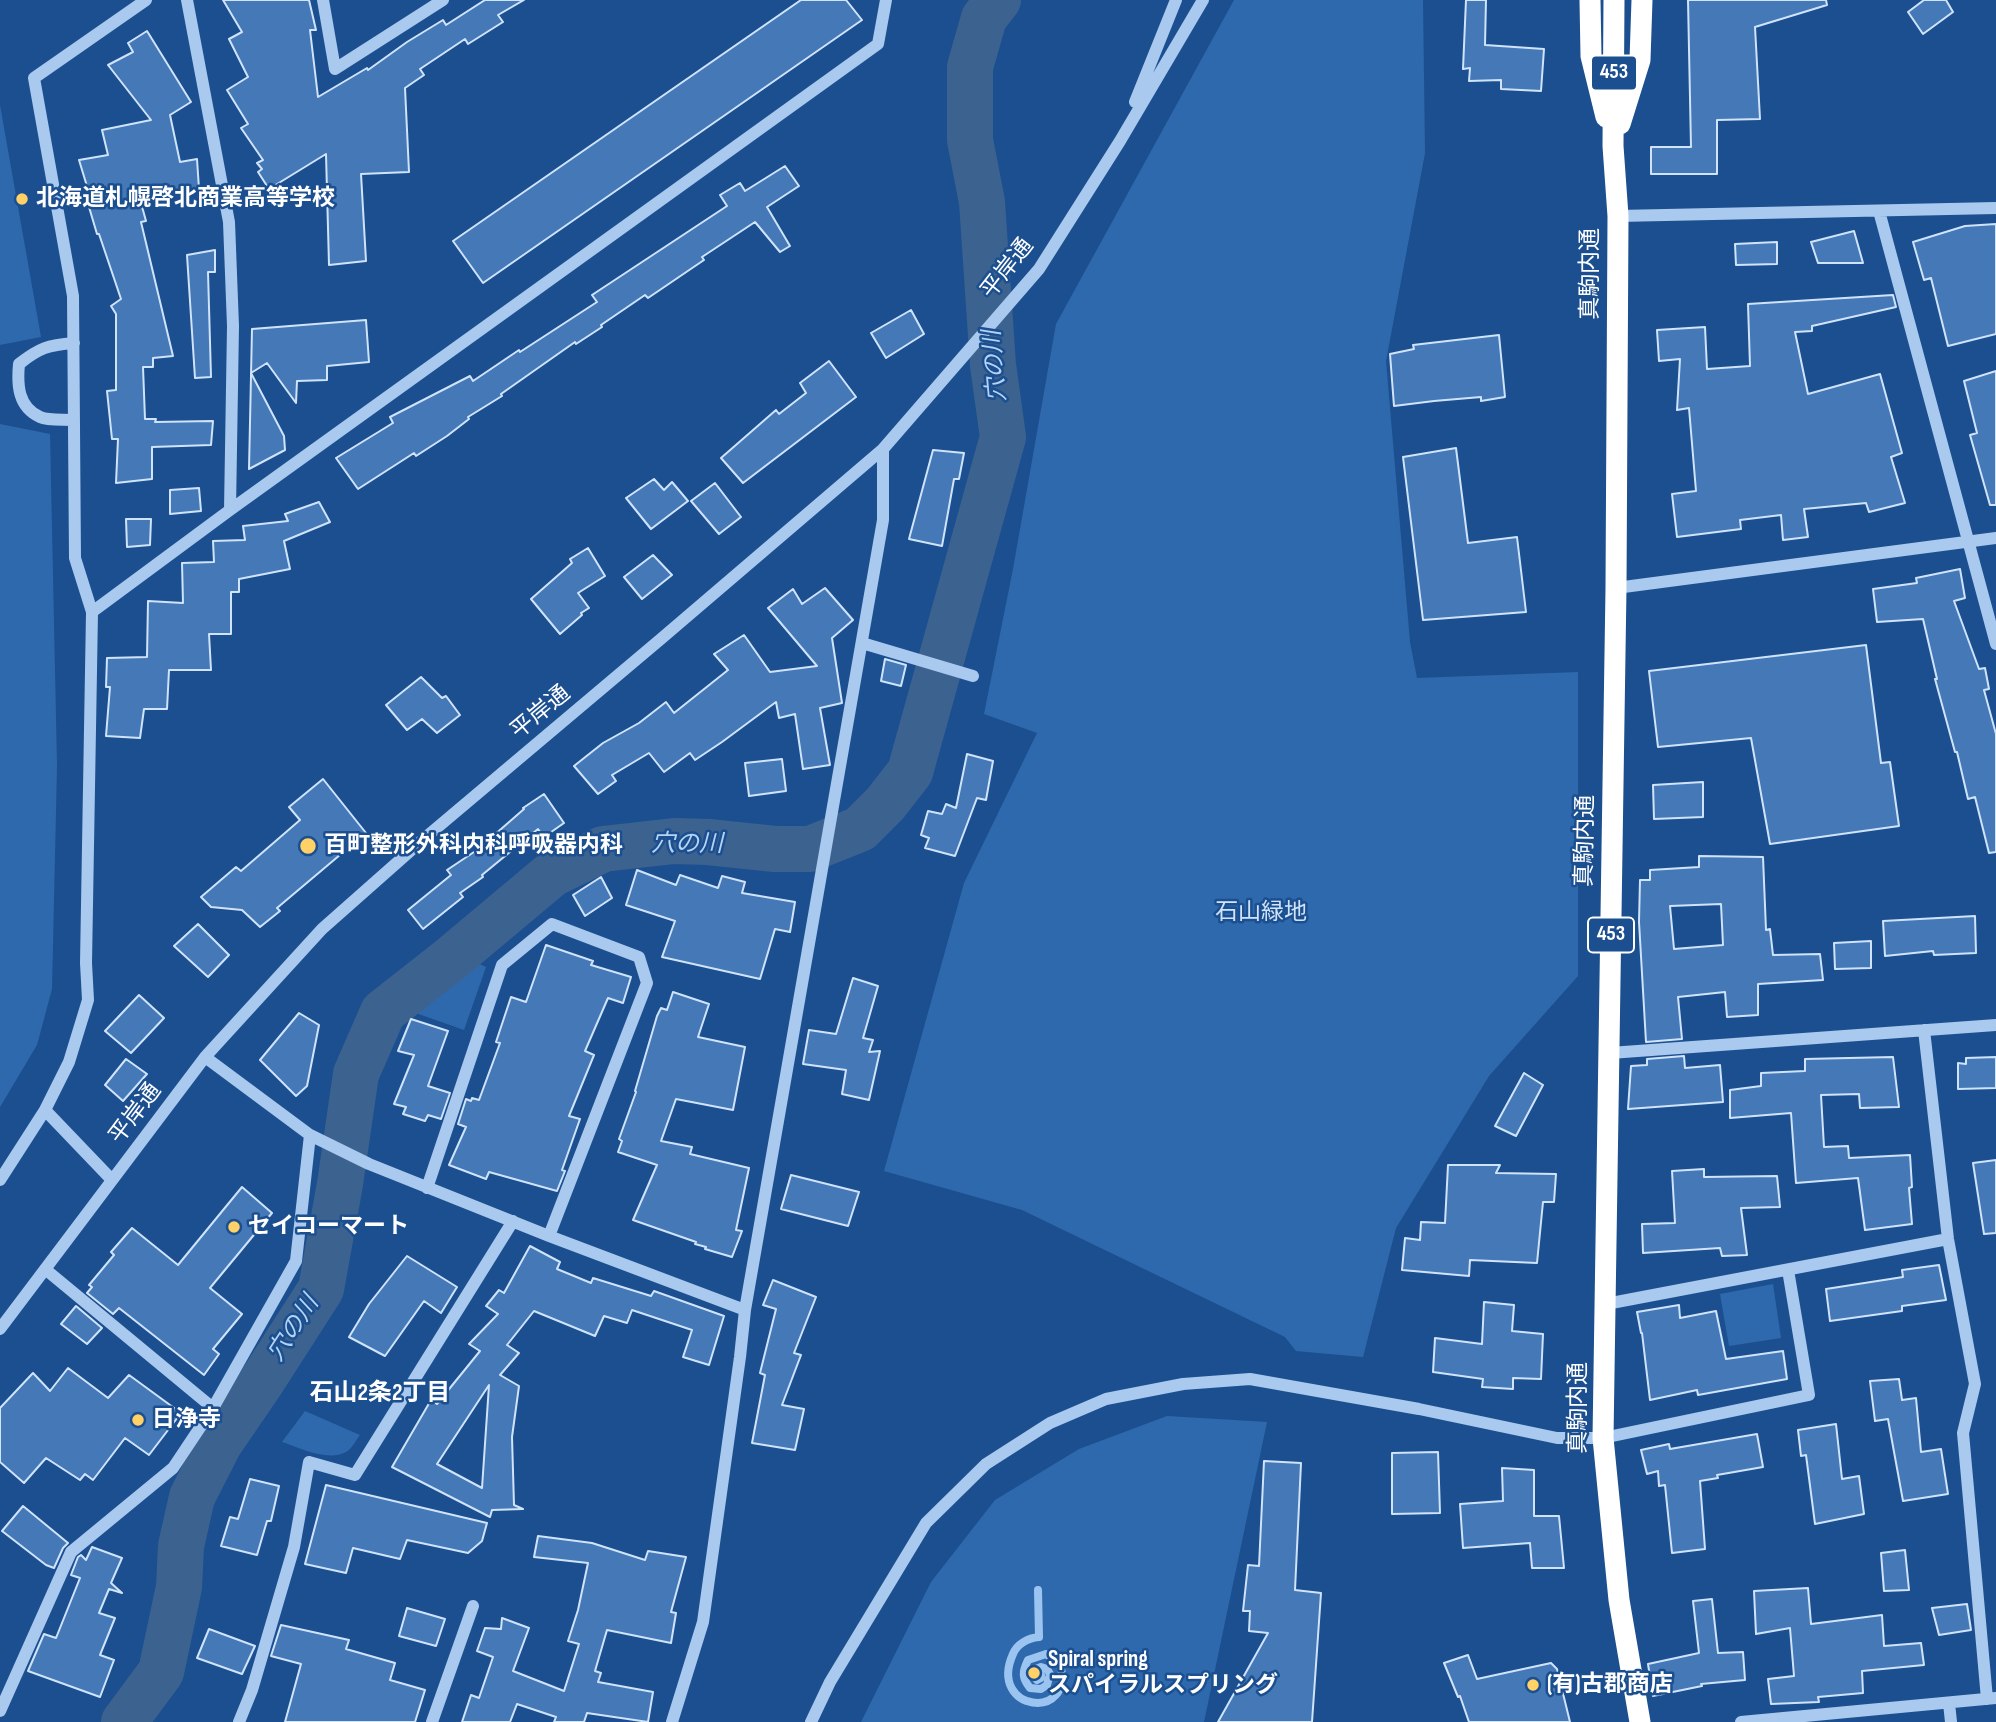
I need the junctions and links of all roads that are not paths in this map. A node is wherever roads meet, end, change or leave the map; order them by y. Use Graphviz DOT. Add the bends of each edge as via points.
graph roads {
  1 [pos="146,0"];
  2 [pos="187,0"];
  3 [pos="323,0"];
  4 [pos="443,0"];
  5 [pos="886,0"];
  6 [pos="1176,0"];
  7 [pos="1203,0"];
  8 [pos="1590,0"];
  9 [pos="1614,0"];
  10 [pos="1642,0"];
  11 [pos="1120,141"];
  12 [pos="1613,146"];
  13 [pos="1996,208"];
  14 [pos="1879,211"];
  15 [pos="1618,216"];
  16 [pos="74,343"];
  17 [pos="74,419"];
  18 [pos="883,449"];
  19 [pos="230,510"];
  20 [pos="1996,538"];
  21 [pos="1969,542"];
  22 [pos="1616,588"];
  23 [pos="92,612"];
  24 [pos="862,643"];
  25 [pos="1996,644"];
  26 [pos="973,676"];
  27 [pos="1996,1025"];
  28 [pos="1924,1030"];
  29 [pos="1610,1054"];
  30 [pos="205,1057"];
  31 [pos="45,1110"];
  32 [pos="310,1135"];
  33 [pos="0,1180"];
  34 [pos="113,1180"];
  35 [pos="427,1188"];
  36 [pos="513,1222"];
  37 [pos="550,1236"];
  38 [pos="1948,1239"];
  39 [pos="46,1269"];
  40 [pos="1788,1269"];
  41 [pos="1606,1304"];
  42 [pos="744,1310"];
  43 [pos="0,1329"];
  44 [pos="213,1408"];
  45 [pos="1602,1438"];
  46 [pos="473,1605"];
  47 [pos="1992,1699"];
  48 [pos="1948,1703"];
  49 [pos="0,1710"];
  50 [pos="239,1722"];
  51 [pos="432,1722"];
  52 [pos="671,1722"];
  53 [pos="811,1722"];
  54 [pos="1640,1722"];
  55 [pos="1741,1722"];
  56 [pos="1951,1722"];
  1 -- 16 [label="street" via="34,78 73,296"];
  2 -- 19 [label="street" via="229,222 233,326"];
  3 -- 4 [label="street" via="335,69"];
  5 -- 19 [label="street" via="878,44"];
  6 -- 11 [label="street, 平岸通"];
  7 -- 11 [label="street, 平岸通"];
  8 -- 12 [label="highway" via="1591,56"];
  9 -- 12 [label="highway, 真駒内通 / 453"];
  10 -- 12 [label="highway" via="1640,60"];
  11 -- 18 [label="street, 平岸通" via="1039,269"];
  12 -- 15 [label="highway, 真駒内通 / 453"];
  13 -- 14 [label="street"];
  14 -- 15 [label="street"];
  14 -- 21 [label="street"];
  15 -- 22 [label="highway, 真駒内通 / 453"];
  16 -- 17 [label="street"];
  16 -- 17 [label="street" via="36,350 19,364 17,384 24,405 42,418"];
  17 -- 23 [label="street" via="75,558"];
  18 -- 24 [label="street" via="883,520"];
  18 -- 30 [label="street, 平岸通" via="322,929"];
  19 -- 23 [label="street"];
  20 -- 21 [label="street"];
  21 -- 22 [label="street"];
  21 -- 25 [label="street"];
  22 -- 29 [label="highway, 真駒内通 / 453"];
  23 -- 31 [label="street" via="88,1000 69,1062"];
  24 -- 26 [label="street"];
  24 -- 42 [label="street"];
  27 -- 28 [label="street"];
  28 -- 29 [label="street"];
  28 -- 38 [label="street"];
  29 -- 41 [label="highway, 真駒内通 / 453"];
  30 -- 32 [label="street"];
  30 -- 34 [label="street, 平岸通"];
  31 -- 33 [label="street"];
  31 -- 34 [label="street"];
  32 -- 35 [label="street"];
  32 -- 44 [label="street" via="296,1261"];
  34 -- 39 [label="street, 平岸通"];
  35 -- 36 [label="street"];
  35 -- 37 [label="street" via="502,965 552,924 639,957 647,983"];
  36 -- 37 [label="street"];
  36 -- 50 [label="street" via="355,1475 309,1462 294,1547"];
  37 -- 42 [label="street"];
  38 -- 40 [label="street"];
  38 -- 47 [label="street" via="1975,1384 1963,1433"];
  39 -- 43 [label="street, 平岸通"];
  39 -- 44 [label="street"];
  40 -- 41 [label="street"];
  40 -- 45 [label="street" via="1809,1395"];
  41 -- 45 [label="highway, 真駒内通 / 453"];
  42 -- 52 [label="street" via="703,1622"];
  44 -- 49 [label="street" via="173,1468 71,1552"];
  45 -- 53 [label="street" via="1557,1438 1250,1379 1183,1384 1106,1399 1050,1423 986,1464 926,1523 830,1682"];
  45 -- 54 [label="highway, 真駒内通 / 453" via="1619,1600"];
  46 -- 51 [label="street"];
  47 -- 48 [label="street"];
  48 -- 55 [label="street"];
  48 -- 56 [label="street"];
}
